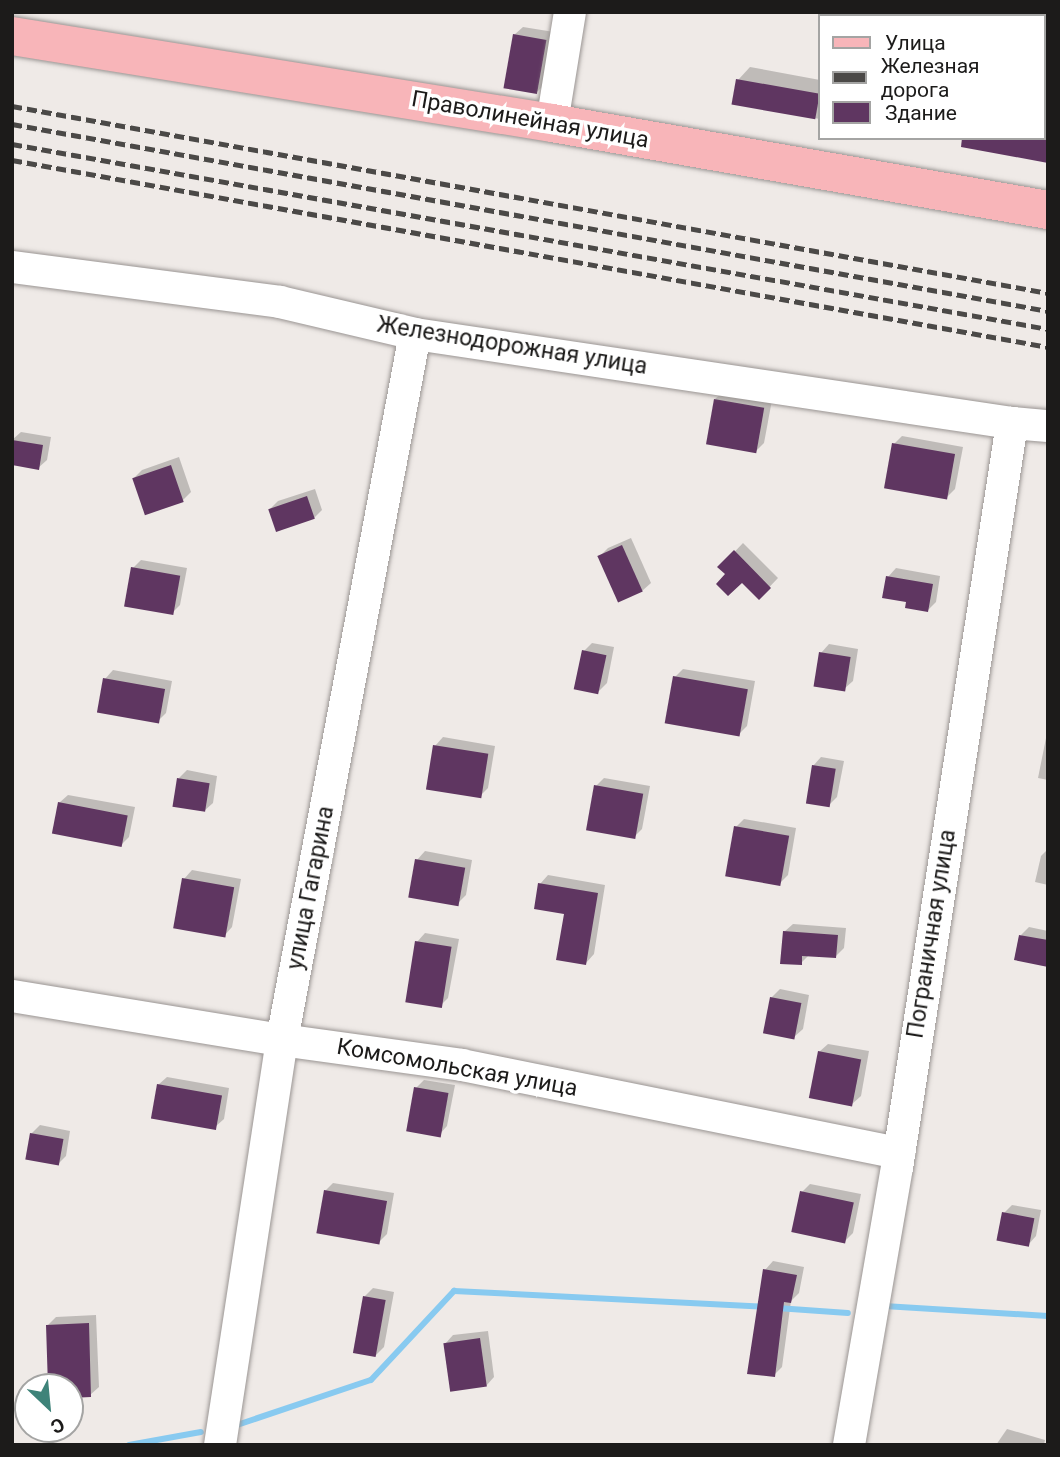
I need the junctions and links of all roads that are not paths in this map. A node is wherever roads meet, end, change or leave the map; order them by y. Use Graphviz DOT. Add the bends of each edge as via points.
graph roads {
  1 [pos="570,12"];
  2 [pos="12,36"];
  3 [pos="552,123"];
  4 [pos="1048,211"];
  5 [pos="12,267"];
  6 [pos="415,334"];
  7 [pos="1012,424"];
  8 [pos="1048,426"];
  9 [pos="12,996"];
  10 [pos="282,1040"];
  11 [pos="899,1153"];
  12 [pos="220,1445"];
  13 [pos="849,1445"];
  1 -- 3 [label="street"];
  2 -- 3 [label="main road, Праволинейная улица"];
  3 -- 4 [label="main road, Праволинейная улица"];
  5 -- 6 [label="street, Железнодорожная улица" via="280,302"];
  6 -- 7 [label="street, Железнодорожная улица"];
  6 -- 10 [label="street, улица Гагарина"];
  7 -- 8 [label="street, Железнодорожная улица"];
  7 -- 11 [label="street, Пограничная улица"];
  9 -- 10 [label="street, Комсомольская улица"];
  10 -- 11 [label="street, Комсомольская улица" via="462,1065"];
  10 -- 12 [label="street, улица Гагарина"];
  11 -- 13 [label="street, Пограничная улица"];
}
